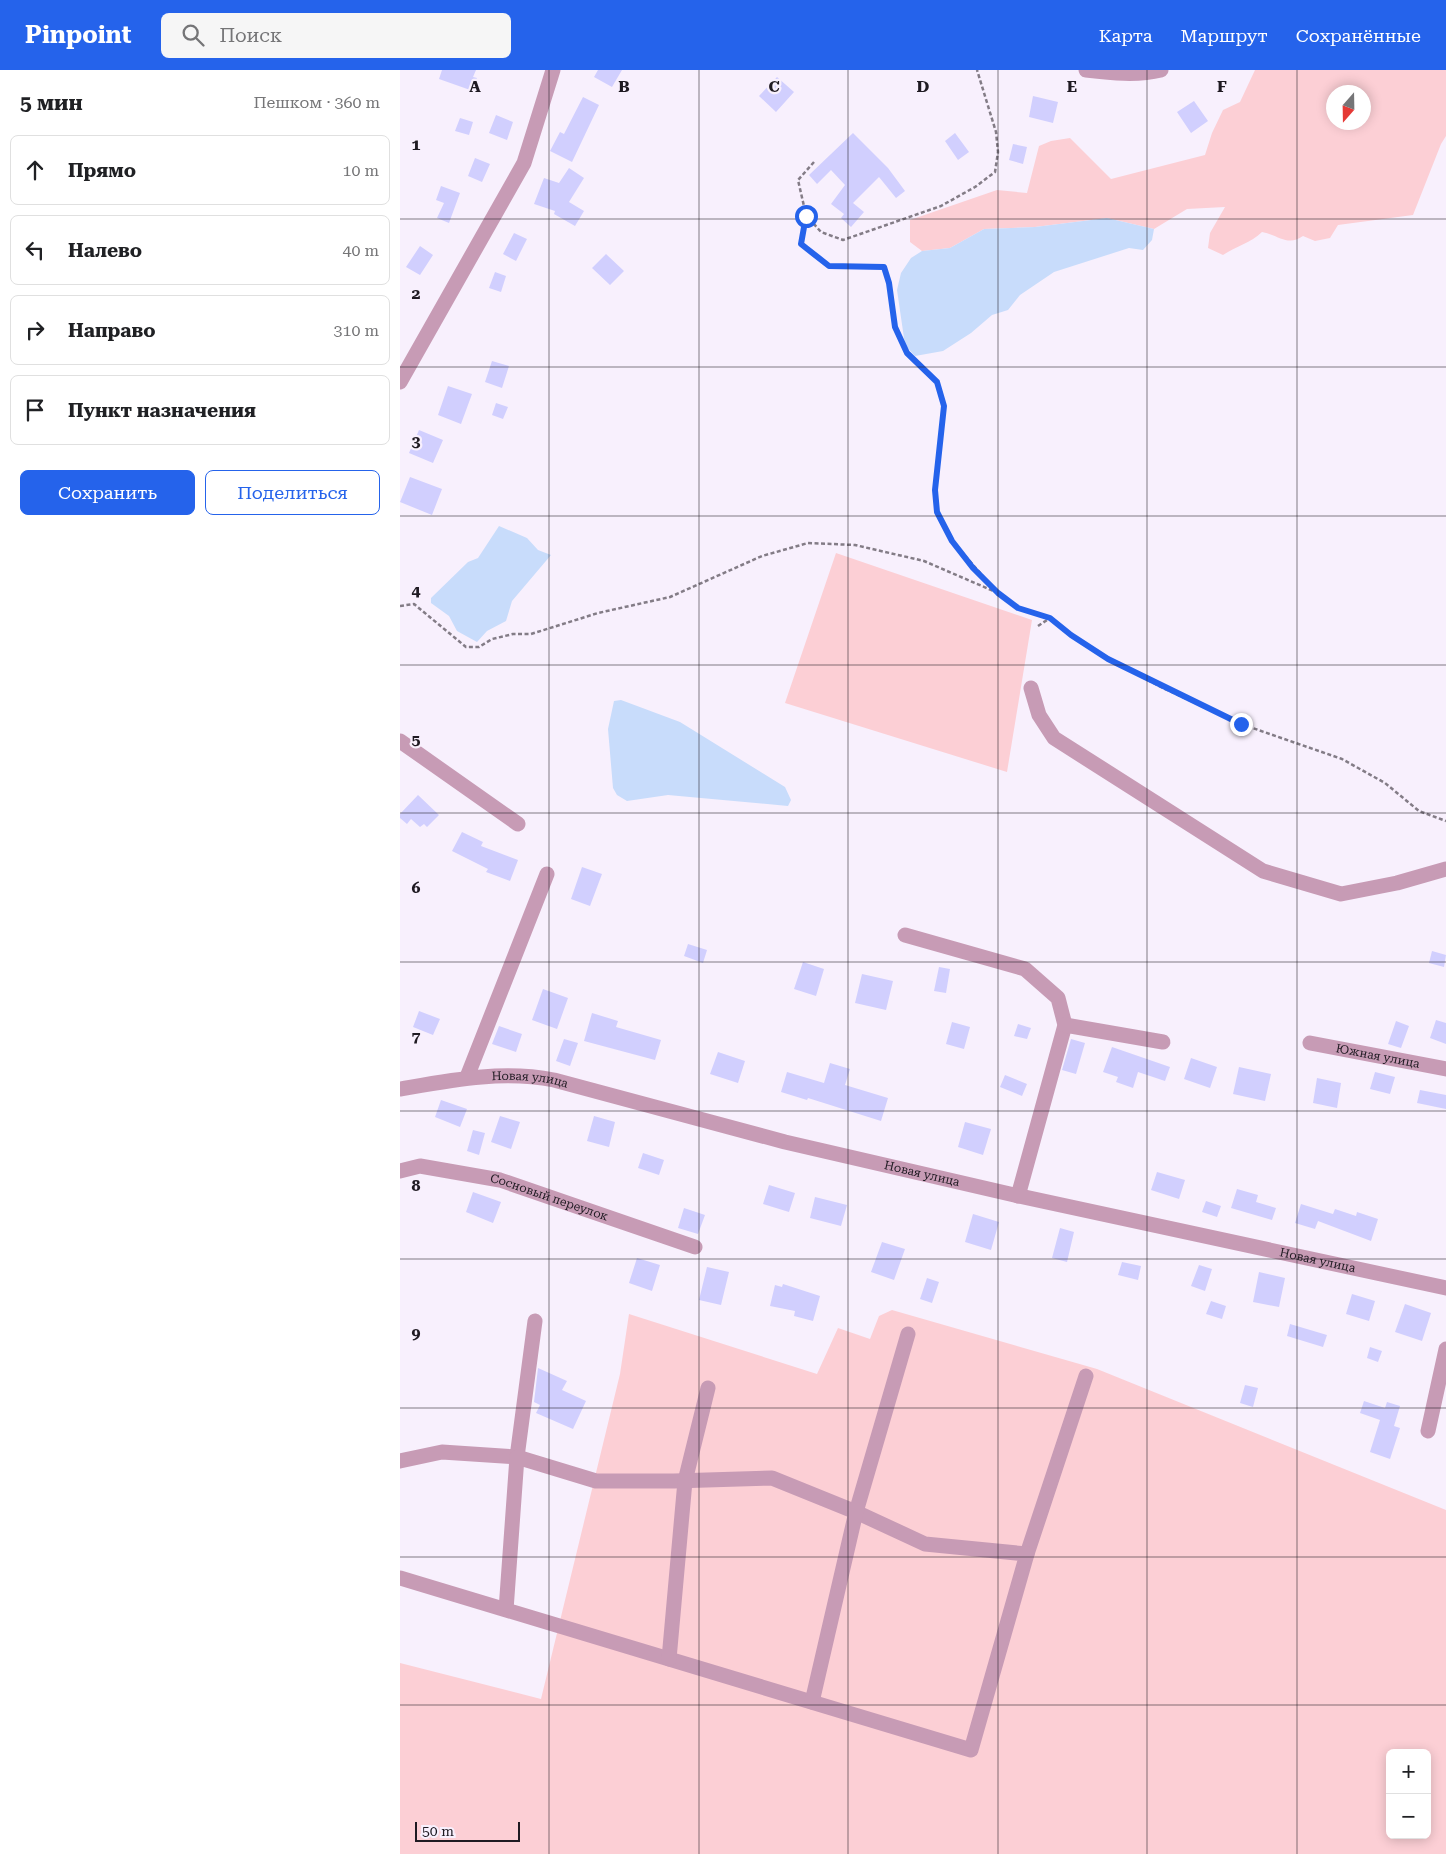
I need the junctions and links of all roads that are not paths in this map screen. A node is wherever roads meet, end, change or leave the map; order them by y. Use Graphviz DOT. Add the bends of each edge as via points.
graph roads {
  1 [pos="553,70"];
  2 [pos="1086,70"];
  3 [pos="1161,70"];
  4 [pos="400,382"];
  5 [pos="1031,688"];
  6 [pos="400,741"];
  7 [pos="518,824"];
  8 [pos="1446,869"];
  9 [pos="547,874"];
  10 [pos="905,935"];
  11 [pos="1065,1025"];
  12 [pos="1163,1042"];
  13 [pos="1310,1043"];
  14 [pos="1446,1069"];
  15 [pos="467,1078"];
  16 [pos="400,1088"];
  17 [pos="400,1171"];
  18 [pos="1018,1196"];
  19 [pos="696,1247"];
  20 [pos="1446,1288"];
  21 [pos="535,1321"];
  22 [pos="908,1334"];
  23 [pos="1446,1349"];
  24 [pos="1086,1376"];
  25 [pos="708,1388"];
  26 [pos="1428,1431"];
  27 [pos="517,1457"];
  28 [pos="400,1462"];
  29 [pos="685,1481"];
  30 [pos="856,1512"];
  31 [pos="1027,1554"];
  32 [pos="400,1578"];
  33 [pos="506,1610"];
  34 [pos="669,1660"];
  35 [pos="812,1702"];
  1 -- 4 [label="street" via="524,164"];
  2 -- 3 [label="street" via="1151,73"];
  5 -- 8 [label="street" via="1039,716 1054,738 1264,871 1341,894"];
  6 -- 7 [label="street"];
  9 -- 15 [label="street"];
  10 -- 11 [label="street" via="1025,969 1058,998"];
  11 -- 12 [label="street"];
  11 -- 18 [label="street"];
  13 -- 14 [label="street, Южная улица"];
  15 -- 16 [label="street, Новая улица"];
  15 -- 18 [label="street, Новая улица" via="531,1075 785,1142"];
  17 -- 19 [label="street, Сосновый переулок" via="420,1166 500,1180"];
  18 -- 20 [label="street, Новая улица"];
  21 -- 27 [label="street"];
  22 -- 30 [label="street"];
  23 -- 26 [label="street"];
  24 -- 31 [label="street"];
  25 -- 29 [label="street"];
  27 -- 28 [label="street" via="442,1452"];
  27 -- 29 [label="street" via="596,1480"];
  27 -- 33 [label="street"];
  29 -- 30 [label="street" via="772,1478"];
  29 -- 34 [label="street"];
  30 -- 31 [label="street" via="925,1544"];
  30 -- 35 [label="street"];
  31 -- 35 [label="street" via="971,1750"];
  32 -- 33 [label="street"];
  33 -- 34 [label="street"];
  34 -- 35 [label="street"];
}
